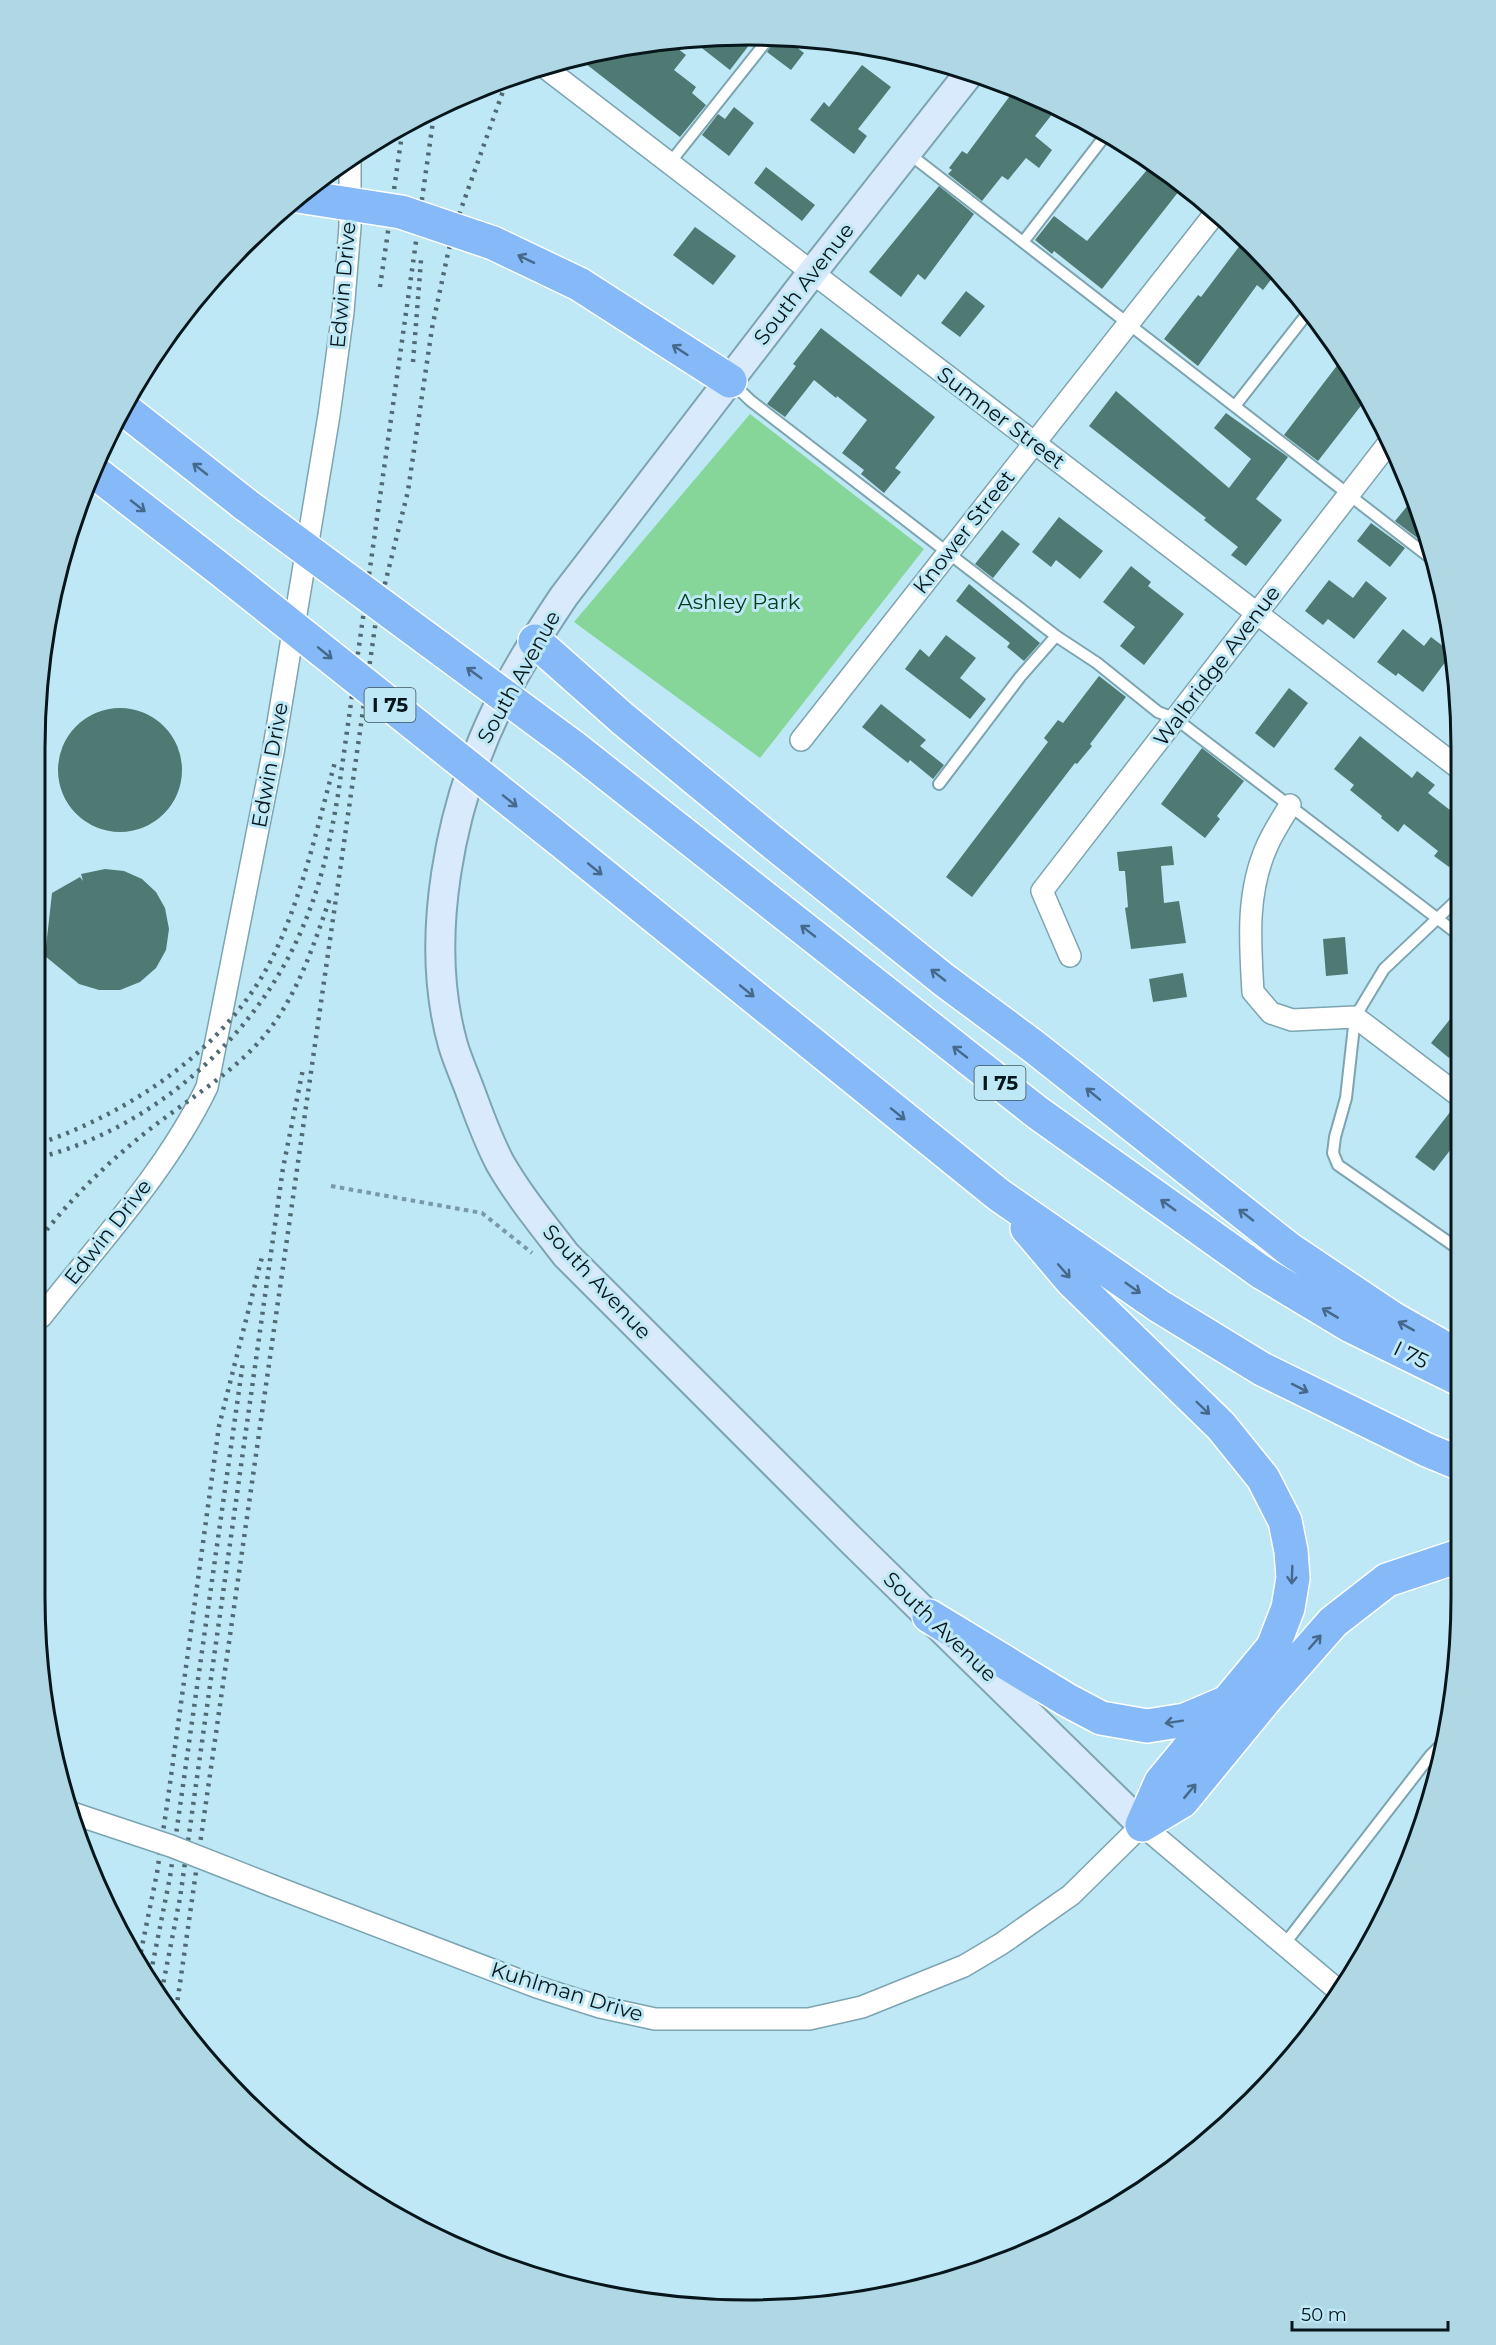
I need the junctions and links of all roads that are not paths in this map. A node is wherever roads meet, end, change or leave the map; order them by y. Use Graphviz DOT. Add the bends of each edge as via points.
graph roads {
  1 [pos="763,46"];
  2 [pos="552,73"];
  3 [pos="965,79"];
  4 [pos="1102,140"];
  5 [pos="907,152"];
  6 [pos="669,164"];
  7 [pos="350,168"];
  8 [pos="310,198"];
  9 [pos="1211,218"];
  10 [pos="1023,242"];
  11 [pos="811,274"];
  12 [pos="1304,318"];
  13 [pos="1128,324"];
  14 [pos="730,381"];
  15 [pos="1235,406"];
  16 [pos="130,413"];
  17 [pos="1034,443"];
  18 [pos="1384,449"];
  19 [pos="100,477"];
  20 [pos="1349,495"];
  21 [pos="1423,552"];
  22 [pos="948,553"];
  23 [pos="1256,614"];
  24 [pos="1056,636"];
  25 [pos="535,641"];
  26 [pos="1176,719"];
  27 [pos="801,740"];
  28 [pos="1451,763"];
  29 [pos="939,784"];
  30 [pos="1290,806"];
  31 [pos="1451,905"];
  32 [pos="1437,918"];
  33 [pos="1451,929"];
  34 [pos="1070,956"];
  35 [pos="1355,1017"];
  36 [pos="1451,1090"];
  37 [pos="999,1195"];
  38 [pos="1451,1244"];
  39 [pos="45,1312"];
  40 [pos="1451,1352"];
  41 [pos="1451,1375"];
  42 [pos="1451,1460"];
  43 [pos="1451,1559"];
  44 [pos="929,1616"];
  45 [pos="1229,1701"];
  46 [pos="1433,1753"];
  47 [pos="80,1816"];
  48 [pos="1142,1825"];
  49 [pos="1282,1946"];
  50 [pos="1334,1987"];
  1 -- 6 [label="lane"];
  2 -- 6 [label="street, Sumner Street"];
  3 -- 5 [label="street, South Avenue"];
  4 -- 10 [label="lane"];
  5 -- 10 [label="lane"];
  5 -- 11 [label="street, South Avenue"];
  6 -- 11 [label="street, Sumner Street"];
  7 -- 39 [label="street, Edwin Drive" via="343,312 329,415 273,753 207,1087 164,1161"];
  14 -- 8 [label="highway, one-way, bridge" via="579,284 493,243 401,212"];
  9 -- 13 [label="street, Knower Street"];
  10 -- 13 [label="lane"];
  11 -- 14 [label="street, South Avenue"];
  11 -- 17 [label="street, Sumner Street"];
  12 -- 15 [label="lane"];
  13 -- 15 [label="lane"];
  13 -- 17 [label="street, Knower Street"];
  14 -- 22 [label="lane"];
  14 -- 25 [label="street, South Avenue" via="564,596"];
  15 -- 20 [label="lane"];
  41 -- 16 [label="highway, I 75 / I 75, one-way, bridge" via="1351,1326 1261,1272 1038,1113 572,746 246,505"];
  17 -- 22 [label="street, Knower Street"];
  17 -- 23 [label="street, Sumner Street"];
  18 -- 20 [label="street, Walbridge Avenue"];
  19 -- 37 [label="highway, I 75, one-way, bridge" via="550,832"];
  20 -- 21 [label="lane"];
  20 -- 23 [label="street, Walbridge Avenue"];
  22 -- 24 [label="lane"];
  22 -- 27 [label="street, Knower Street"];
  23 -- 26 [label="street, Walbridge Avenue"];
  23 -- 28 [label="street, Sumner Street"];
  24 -- 26 [label="lane" via="1158,712"];
  24 -- 29 [label="lane"];
  40 -- 25 [label="highway, one-way" via="1392,1318 1289,1249 789,856"];
  25 -- 44 [label="street, South Avenue" via="497,708 473,765 446,872 441,951 444,999 453,1044 477,1109 500,1162 528,1207 566,1255"];
  26 -- 30 [label="lane"];
  26 -- 34 [label="street, Walbridge Avenue" via="1042,891"];
  30 -- 32 [label="lane"];
  30 -- 35 [label="street" via="1267,846 1250,906 1253,992 1271,1012 1292,1020"];
  31 -- 32 [label="lane"];
  32 -- 33 [label="lane"];
  32 -- 35 [label="lane" via="1384,969"];
  35 -- 36 [label="street"];
  35 -- 38 [label="lane" via="1346,1098 1333,1153 1338,1165"];
  37 -- 42 [label="highway, I 75, one-way" via="1159,1306 1262,1369"];
  37 -- 45 [label="highway, one-way" via="1072,1281 1221,1426 1263,1478 1285,1521 1293,1578 1288,1608 1273,1647"];
  48 -- 43 [label="highway, one-way" via="1182,1801 1333,1622 1387,1580"];
  45 -- 44 [label="highway, one-way" via="1185,1720 1147,1726 1101,1718"];
  44 -- 48 [label="street, South Avenue"];
  45 -- 48 [label="highway" via="1161,1782"];
  46 -- 49 [label="lane"];
  47 -- 48 [label="street, Kuhlman Drive, bridge" via="171,1846 537,1987 655,2019 809,2019 862,2007 964,1966 1001,1944 1071,1895"];
  48 -- 49 [label="street, South Avenue"];
  49 -- 50 [label="street, South Avenue"];
}
